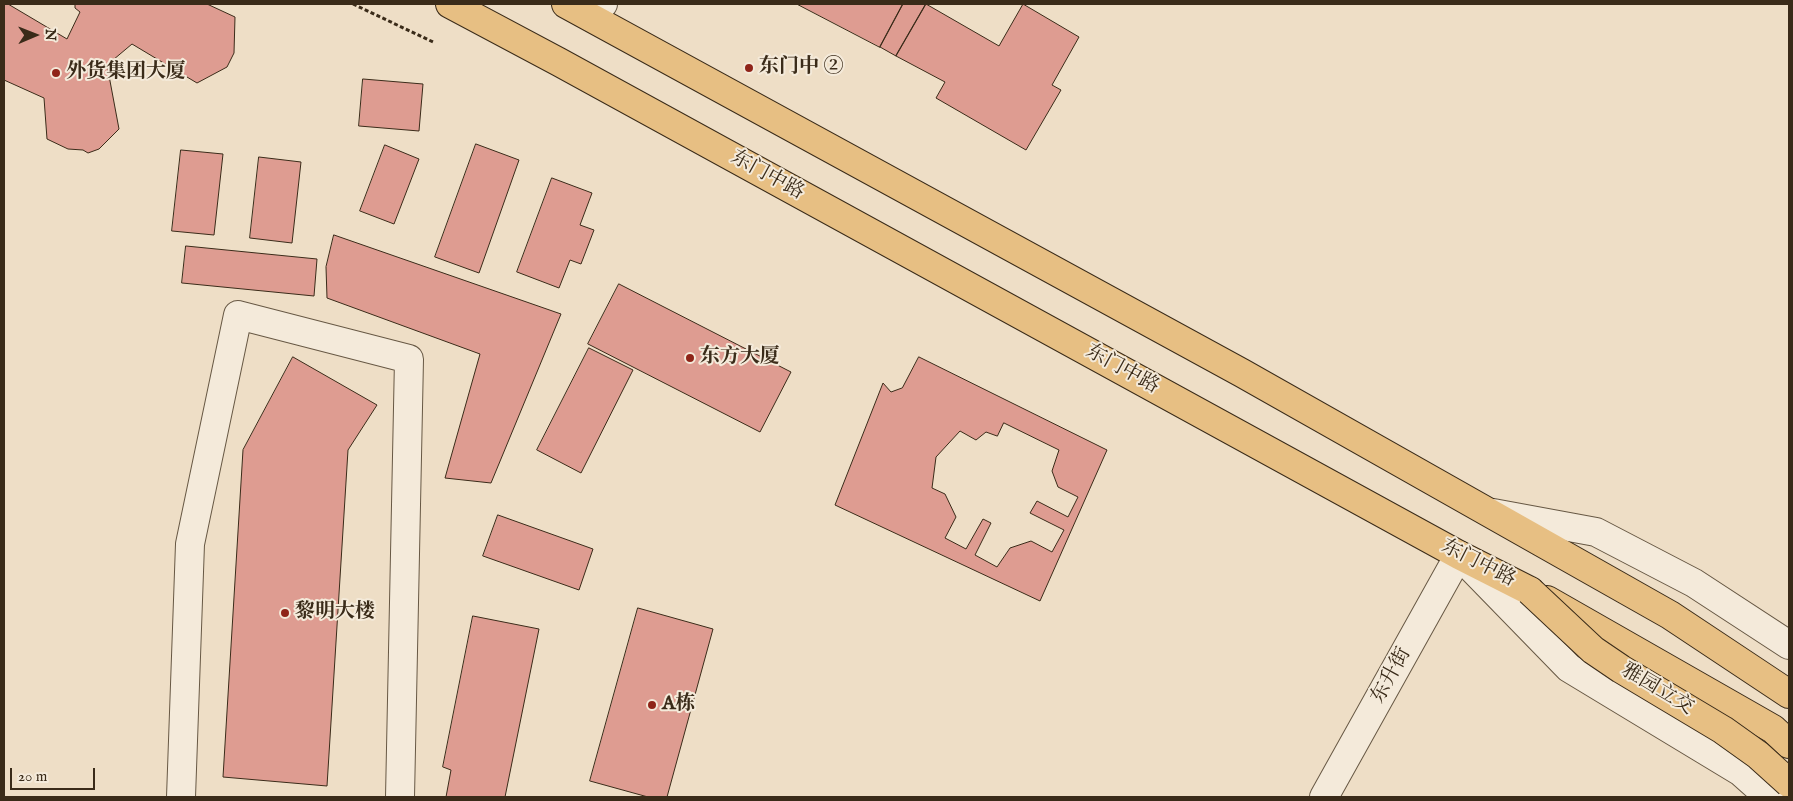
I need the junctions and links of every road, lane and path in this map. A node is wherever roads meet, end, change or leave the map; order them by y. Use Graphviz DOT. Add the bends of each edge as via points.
graph roads {
  1 [pos="353,4"];
  2 [pos="368,4"];
  3 [pos="450,4"];
  4 [pos="581,7"];
  5 [pos="365,9"];
  6 [pos="433,42"];
  7 [pos="1489,512"];
  8 [pos="1459,555"];
  9 [pos="1530,591"];
  10 [pos="1789,645"];
  11 [pos="1789,694"];
  12 [pos="1789,744"];
  13 [pos="1789,783"];
  14 [pos="180,797"];
  15 [pos="400,797"];
  16 [pos="1324,797"];
  17 [pos="1769,797"];
  1 -- 5 [label="path"];
  2 -- 5 [label="path"];
  3 -- 8 [label="main road, 东门中路"];
  4 -- 7 [label="main road"];
  5 -- 6 [label="path"];
  7 -- 10 [label="street" via="1596,532 1694,583"];
  7 -- 11 [label="main road" via="1670,615"];
  8 -- 9 [label="main road, 东门中路"];
  8 -- 16 [label="street, 东升街"];
  8 -- 17 [label="street" via="1569,668 1742,772"];
  9 -- 12 [label="main road, 东门中路" via="1773,729"];
  9 -- 13 [label="main road, 雅园立交, bridge" via="1592,650 1723,730"];
  14 -- 15 [label="street" via="190,544 238,315 409,360"];
}
